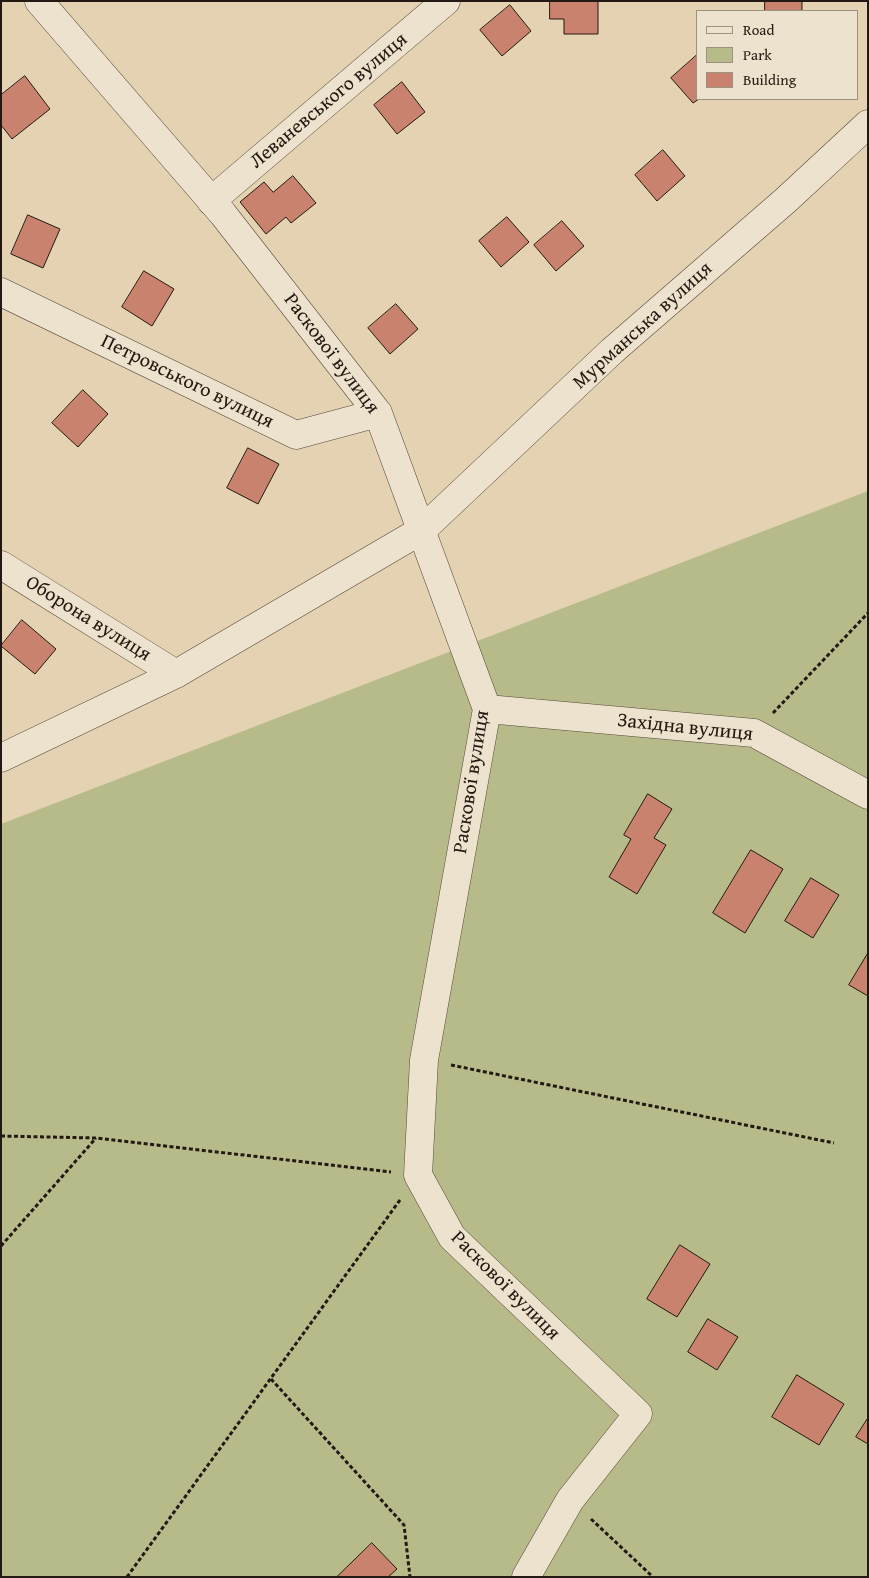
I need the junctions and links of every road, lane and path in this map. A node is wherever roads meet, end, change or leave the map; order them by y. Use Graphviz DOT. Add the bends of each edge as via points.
graph roads {
  1 [pos="39,1"];
  2 [pos="446,1"];
  3 [pos="868,124"];
  4 [pos="211,200"];
  5 [pos="1,292"];
  6 [pos="378,413"];
  7 [pos="422,530"];
  8 [pos="1,565"];
  9 [pos="868,614"];
  10 [pos="176,674"];
  11 [pos="487,709"];
  12 [pos="754,732"];
  13 [pos="1,758"];
  14 [pos="868,795"];
  15 [pos="424,1060"];
  16 [pos="1,1136"];
  17 [pos="96,1138"];
  18 [pos="834,1143"];
  19 [pos="418,1175"];
  20 [pos="1,1246"];
  21 [pos="271,1379"];
  22 [pos="570,1500"];
  23 [pos="127,1577"];
  24 [pos="410,1577"];
  25 [pos="526,1577"];
  26 [pos="653,1577"];
  1 -- 4 [label="street, Раскової вулиця"];
  2 -- 4 [label="street, Леваневського вулиця"];
  3 -- 7 [label="street, Мурманська вулиця" via="612,351"];
  4 -- 6 [label="street, Раскової вулиця"];
  5 -- 6 [label="street, Петровського вулиця" via="296,435"];
  6 -- 7 [label="street, Раскової вулиця"];
  7 -- 10 [label="street, Мурманська вулиця"];
  7 -- 11 [label="street, Раскової вулиця"];
  8 -- 10 [label="street, Оборона вулиця"];
  9 -- 12 [label="path"];
  10 -- 13 [label="street, Мурманська вулиця"];
  11 -- 12 [label="street, Західна вулиця"];
  11 -- 15 [label="street, Раскової вулиця"];
  12 -- 14 [label="street, Західна вулиця"];
  15 -- 18 [label="path"];
  15 -- 19 [label="street, Раскової вулиця"];
  16 -- 17 [label="path"];
  17 -- 19 [label="path"];
  17 -- 20 [label="path"];
  19 -- 21 [label="path"];
  19 -- 22 [label="street, Раскової вулиця" via="452,1237 638,1414"];
  21 -- 23 [label="path"];
  21 -- 24 [label="path" via="404,1525"];
  22 -- 25 [label="street, Раскової вулиця"];
  22 -- 26 [label="path"];
}
